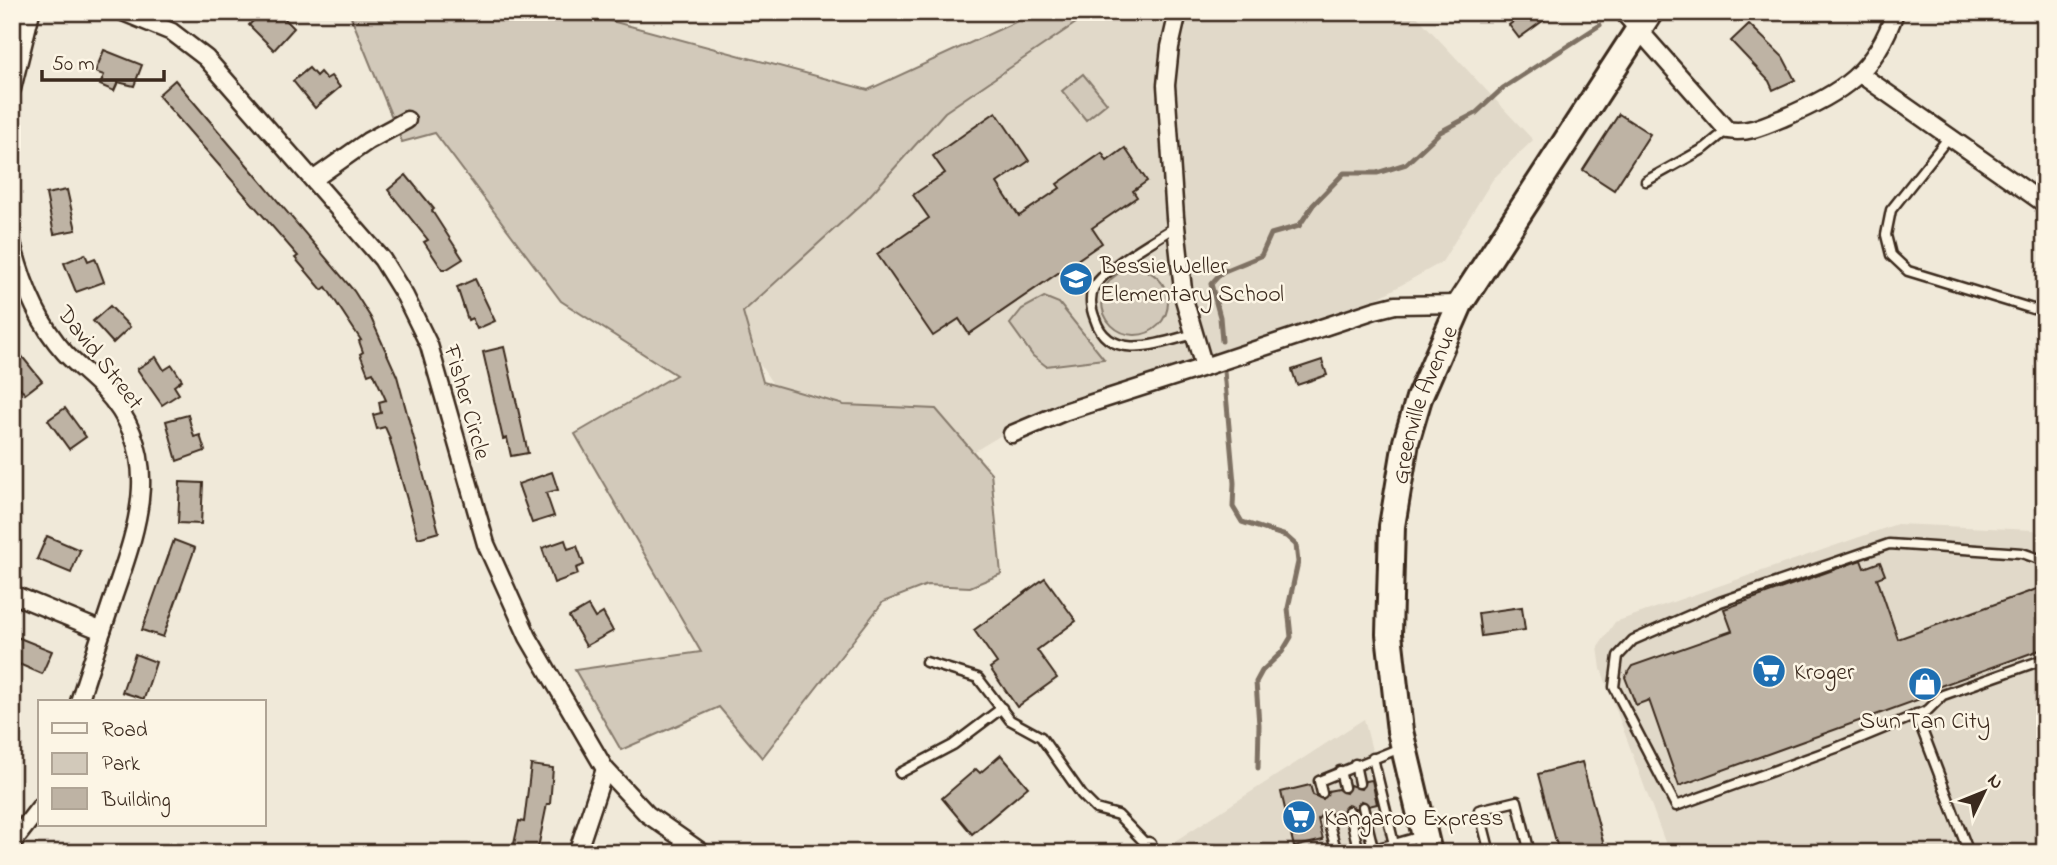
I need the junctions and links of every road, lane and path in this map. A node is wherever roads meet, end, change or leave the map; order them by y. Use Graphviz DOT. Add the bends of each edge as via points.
graph roads {
  1 [pos="31,12"];
  2 [pos="123,12"];
  3 [pos="1178,12"];
  4 [pos="1895,12"];
  5 [pos="1637,18"];
  6 [pos="1860,74"];
  7 [pos="12,89"];
  8 [pos="407,120"];
  9 [pos="1733,131"];
  10 [pos="1950,136"];
  11 [pos="314,179"];
  12 [pos="1646,181"];
  13 [pos="2045,204"];
  14 [pos="1176,226"];
  15 [pos="12,243"];
  16 [pos="1460,303"];
  17 [pos="2033,309"];
  18 [pos="1194,334"];
  19 [pos="1204,367"];
  20 [pos="1012,434"];
  21 [pos="2045,561"];
  22 [pos="12,594"];
  23 [pos="102,631"];
  24 [pos="2045,659"];
  25 [pos="926,662"];
  26 [pos="80,700"];
  27 [pos="1002,708"];
  28 [pos="1916,714"];
  29 [pos="1403,747"];
  30 [pos="1373,758"];
  31 [pos="1355,764"];
  32 [pos="605,769"];
  33 [pos="1340,771"];
  34 [pos="900,773"];
  35 [pos="1359,783"];
  36 [pos="1344,787"];
  37 [pos="1322,793"];
  38 [pos="1363,807"];
  39 [pos="38,810"];
  40 [pos="1349,811"];
  41 [pos="1327,817"];
  42 [pos="12,843"];
  43 [pos="1394,844"];
  44 [pos="1426,844"];
  45 [pos="1373,848"];
  46 [pos="1149,850"];
  47 [pos="577,853"];
  48 [pos="703,853"];
  49 [pos="1192,853"];
  50 [pos="1237,853"];
  51 [pos="1338,853"];
  52 [pos="1358,853"];
  53 [pos="1490,853"];
  54 [pos="1530,853"];
  55 [pos="1969,853"];
  1 -- 7 [label="street"];
  2 -- 11 [label="street, Fisher Circle" via="172,33 206,58"];
  3 -- 14 [label="street" via="1166,85"];
  4 -- 6 [label="street" via="1877,52"];
  5 -- 9 [label="street"];
  5 -- 16 [label="main road, Greenville Avenue"];
  6 -- 9 [label="street" via="1842,90 1808,107"];
  6 -- 10 [label="street"];
  8 -- 11 [label="street"];
  9 -- 12 [label="lane"];
  10 -- 13 [label="street"];
  10 -- 17 [label="lane" via="1891,210 1886,235 1891,255 1908,271"];
  11 -- 32 [label="street, Fisher Circle" via="377,252 421,327 442,382 497,571 528,637"];
  14 -- 18 [label="street" via="1184,299"];
  14 -- 18 [label="lane" via="1106,274 1093,289 1091,307 1096,324 1124,346 1141,348"];
  15 -- 23 [label="street, David Street" via="25,286 44,324 66,355 115,403 140,460 140,511"];
  16 -- 19 [label="street" via="1395,305"];
  16 -- 29 [label="main road, Greenville Avenue" via="1419,398 1397,490 1388,582 1389,634"];
  18 -- 19 [label="street"];
  19 -- 20 [label="street" via="1064,412"];
  21 -- 28 [label="lane" via="2022,553 1889,544 1648,632 1618,656 1614,676 1614,687 1676,806"];
  22 -- 23 [label="street"];
  23 -- 26 [label="street, David Street"];
  24 -- 28 [label="lane" via="1943,695 1928,710"];
  25 -- 27 [label="lane" via="978,678"];
  27 -- 34 [label="lane" via="953,745"];
  27 -- 46 [label="lane" via="1010,720 1041,737 1082,796 1096,809 1118,815"];
  28 -- 55 [label="lane"];
  29 -- 30 [label="lane"];
  29 -- 44 [label="main road, Greenville Avenue"];
  30 -- 31 [label="lane"];
  30 -- 43 [label="lane"];
  31 -- 33 [label="lane"];
  31 -- 35 [label="lane"];
  32 -- 47 [label="street"];
  32 -- 48 [label="street, Fisher Circle" via="647,814"];
  33 -- 36 [label="lane"];
  33 -- 37 [label="lane" via="1319,781"];
  38 -- 45 [label="lane"];
  39 -- 42 [label="street"];
  40 -- 52 [label="lane"];
  41 -- 51 [label="lane"];
  43 -- 44 [label="lane"];
  43 -- 45 [label="lane"];
  45 -- 52 [label="lane"];
  49 -- 50 [label="lane"];
  53 -- 54 [label="lane" via="1479,810 1517,801"];
}
